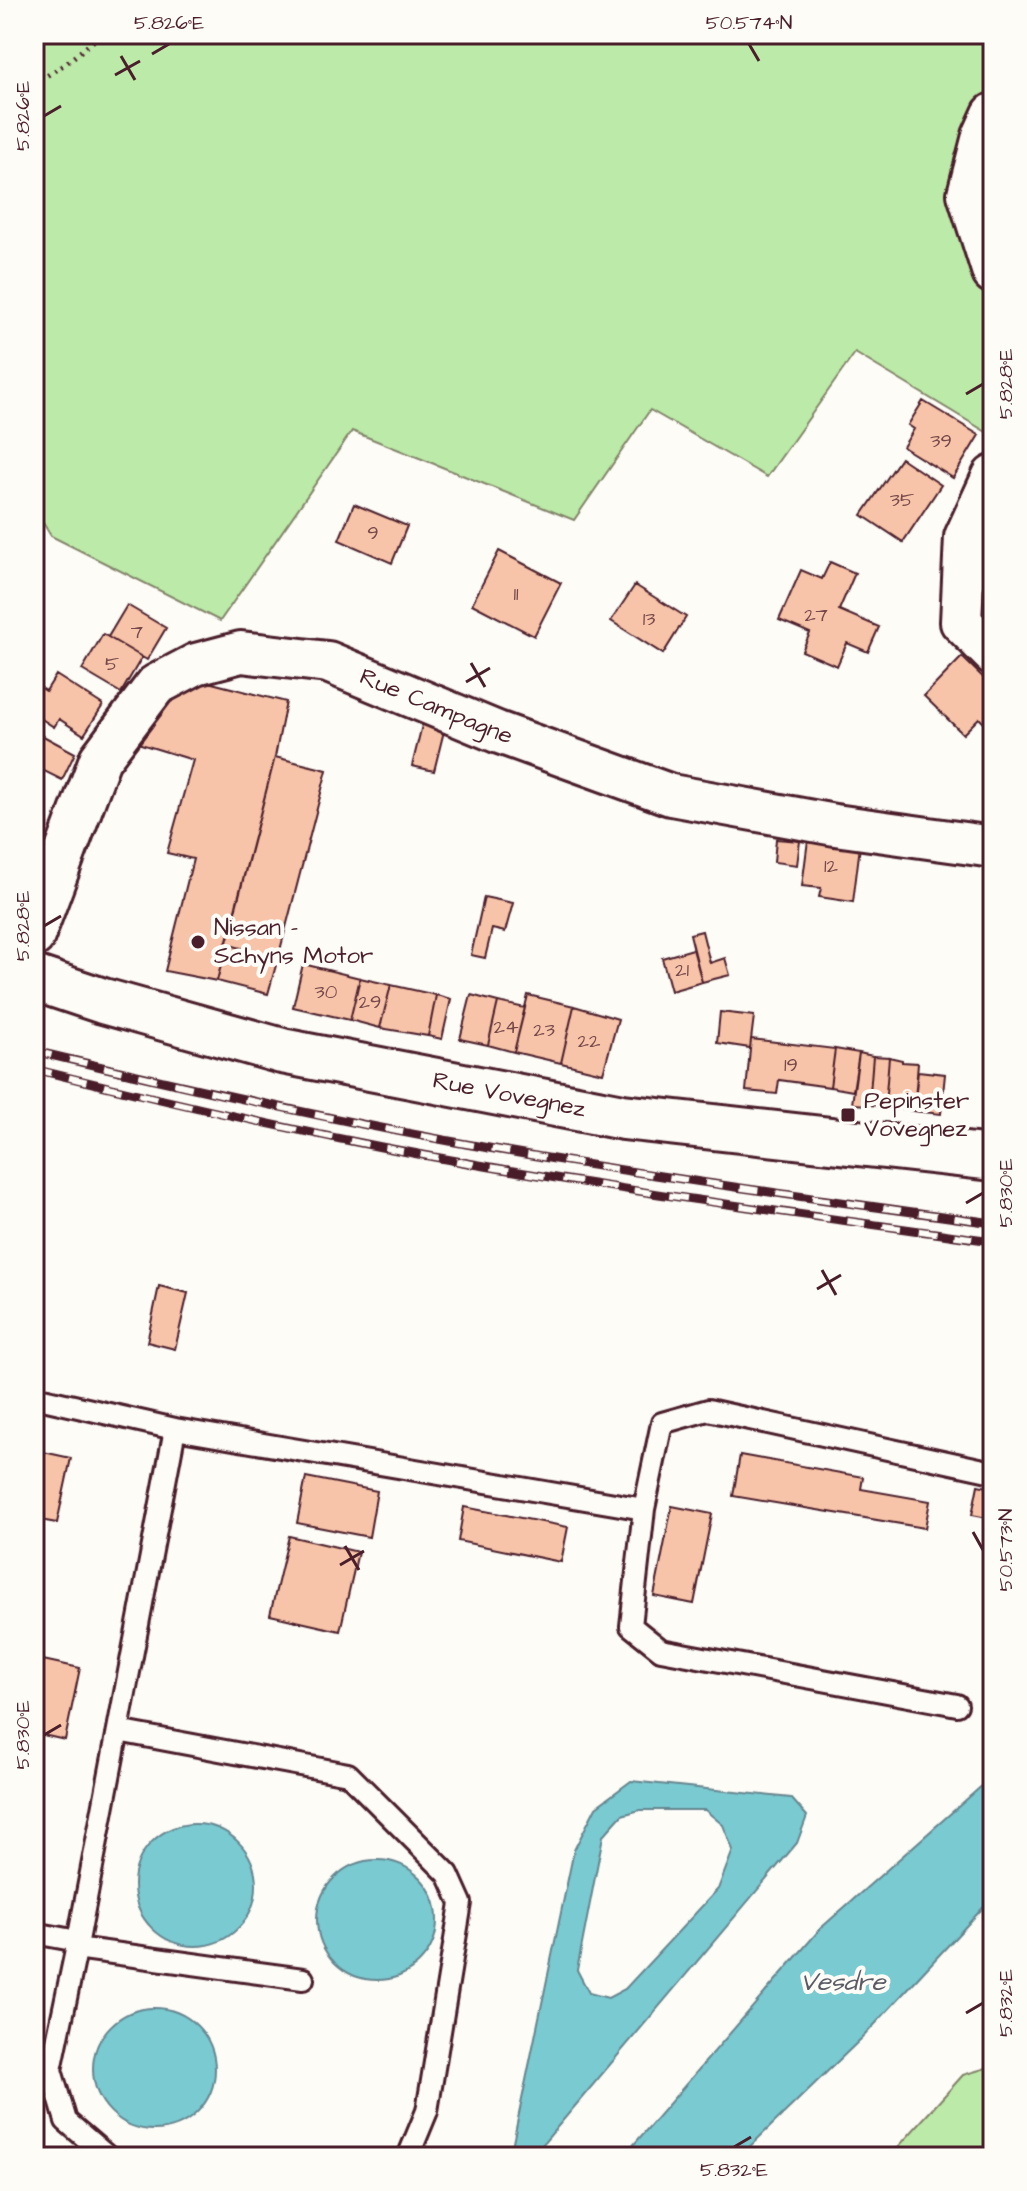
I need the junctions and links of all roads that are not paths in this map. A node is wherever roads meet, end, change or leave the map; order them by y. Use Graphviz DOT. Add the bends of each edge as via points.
graph roads {
  1 [pos="993,114"];
  2 [pos="993,273"];
  3 [pos="993,476"];
  4 [pos="993,654"];
  5 [pos="993,847"];
  6 [pos="34,936"];
  7 [pos="34,978"];
  8 [pos="993,1158"];
  9 [pos="34,1397"];
  10 [pos="175,1429"];
  11 [pos="993,1472"];
  12 [pos="644,1509"];
  13 [pos="957,1705"];
  14 [pos="118,1731"];
  15 [pos="34,1933"];
  16 [pos="77,1945"];
  17 [pos="303,1979"];
  18 [pos="108,2157"];
  19 [pos="408,2157"];
  1 -- 2 [label="street" via="968,194"];
  3 -- 4 [label="street" via="965,537 961,622"];
  5 -- 6 [label="street, Rue Campagne" via="671,795 497,732 328,662 241,652 196,664 156,685 100,759"];
  7 -- 8 [label="main road, Rue Vovegnez" via="282,1051 623,1117"];
  9 -- 10 [label="lane"];
  10 -- 12 [label="lane"];
  10 -- 14 [label="lane"];
  11 -- 12 [label="lane" via="708,1410 662,1423"];
  12 -- 13 [label="lane" via="631,1626 661,1650"];
  14 -- 16 [label="lane"];
  14 -- 19 [label="lane" via="348,1774 448,1874 461,1903 427,2111"];
  15 -- 16 [label="lane"];
  16 -- 17 [label="lane"];
  16 -- 18 [label="lane" via="51,2070 66,2121"];
}
